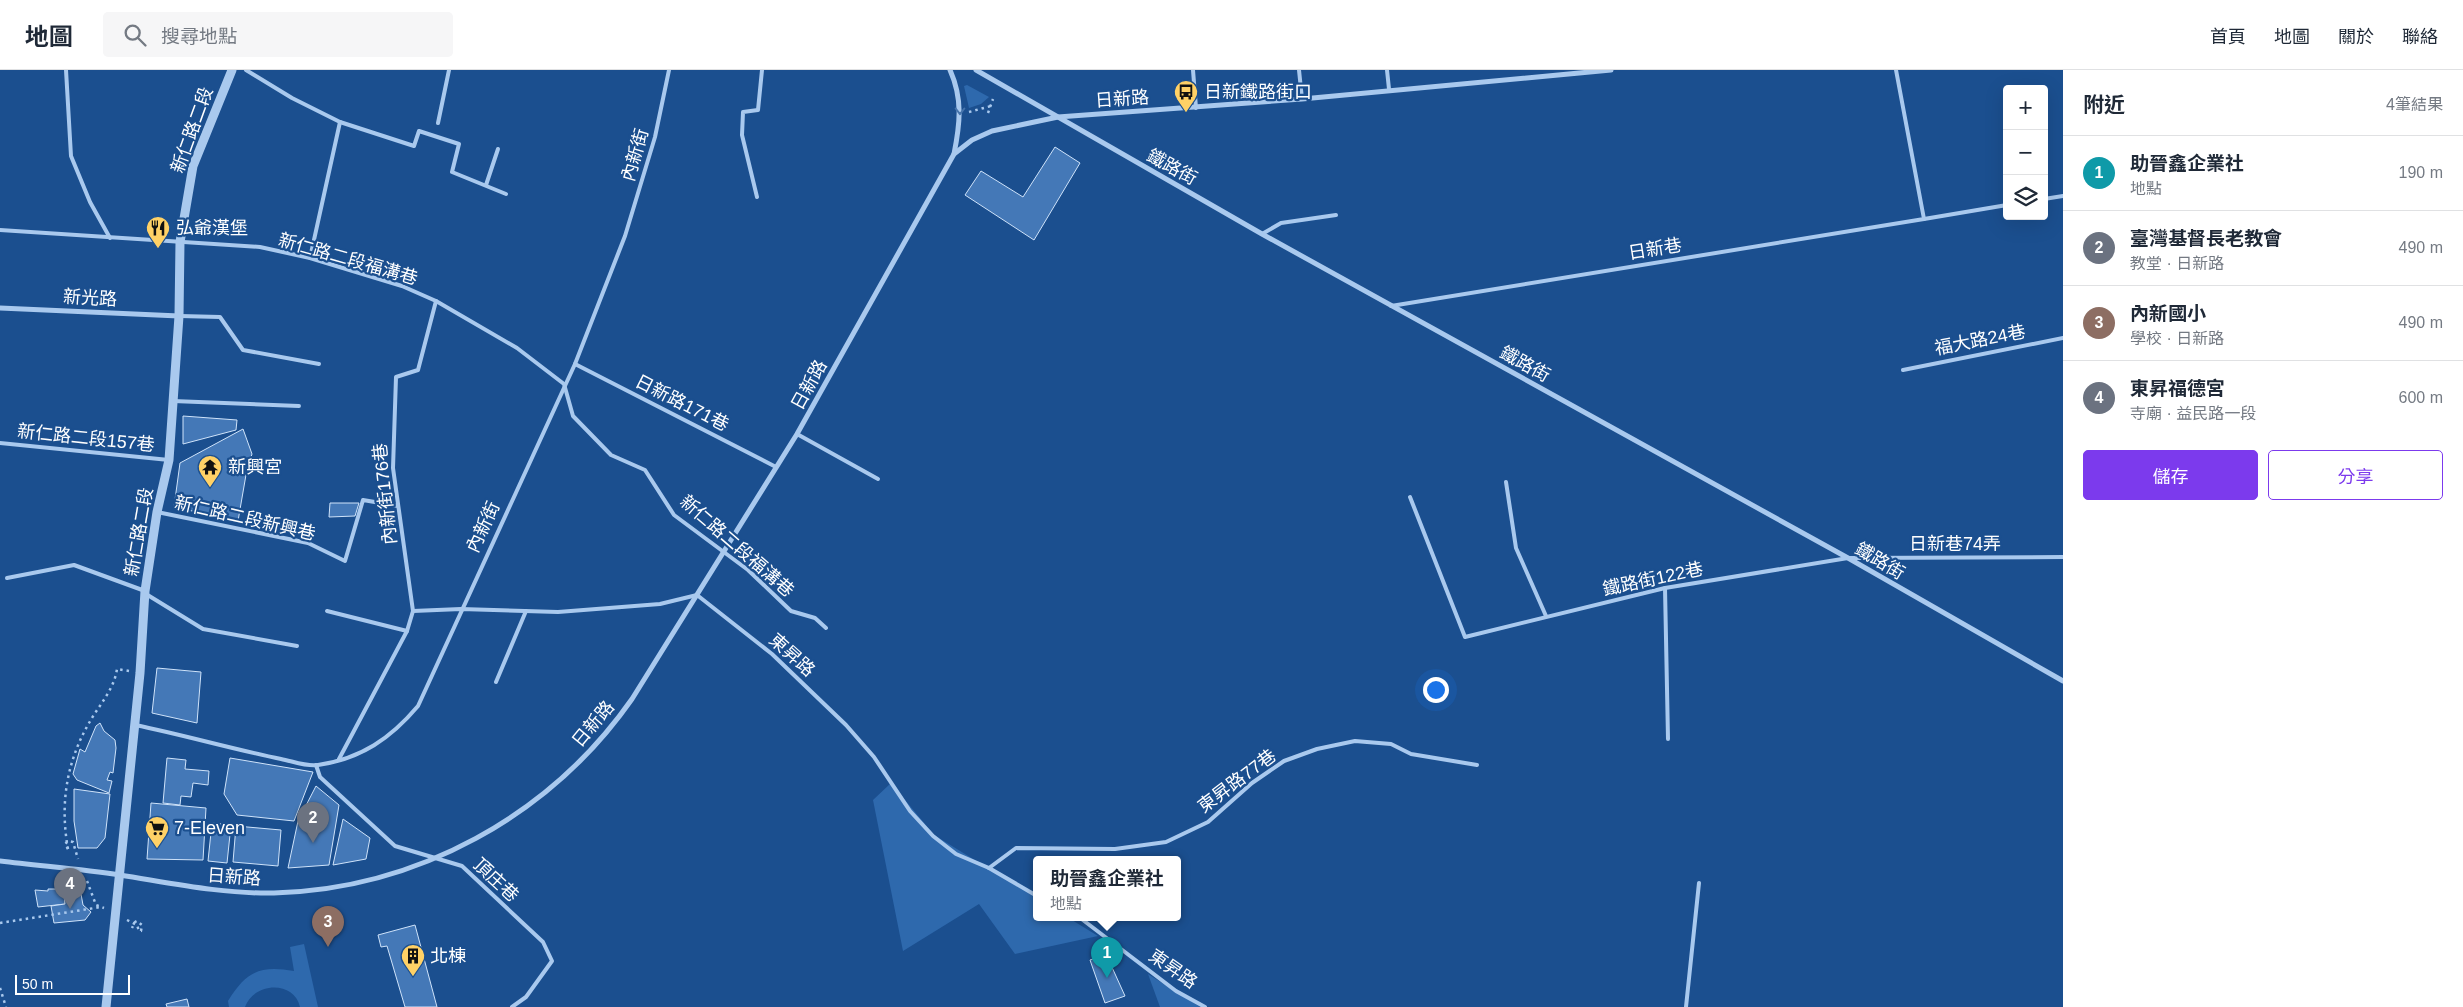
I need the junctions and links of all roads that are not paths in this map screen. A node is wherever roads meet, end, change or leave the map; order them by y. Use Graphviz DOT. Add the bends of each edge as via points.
graph roads {
  1 [pos="66,70"];
  2 [pos="232,70"];
  3 [pos="246,70"];
  4 [pos="449,70"];
  5 [pos="669,70"];
  6 [pos="762,70"];
  7 [pos="950,70"];
  8 [pos="976,70"];
  9 [pos="1193,70"];
  10 [pos="1299,70"];
  11 [pos="1386,70"];
  12 [pos="1603,70"];
  13 [pos="1611,70"];
  14 [pos="1896,70"];
  15 [pos="1388,89"];
  16 [pos="1302,99"];
  17 [pos="1196,108"];
  18 [pos="1058,117"];
  19 [pos="340,122"];
  20 [pos="438,123"];
  21 [pos="498,148"];
  22 [pos="954,154"];
  23 [pos="486,185"];
  24 [pos="506,194"];
  25 [pos="2063,196"];
  26 [pos="757,197"];
  27 [pos="2048,198"];
  28 [pos="2003,206"];
  29 [pos="1336,215"];
  30 [pos="1924,219"];
  31 [pos="0,230"];
  32 [pos="1262,234"];
  33 [pos="110,238"];
  34 [pos="180,242"];
  35 [pos="310,258"];
  36 [pos="436,301"];
  37 [pos="1391,306"];
  38 [pos="0,308"];
  39 [pos="179,316"];
  40 [pos="2063,338"];
  41 [pos="319,364"];
  42 [pos="575,364"];
  43 [pos="1903,370"];
  44 [pos="564,384"];
  45 [pos="173,401"];
  46 [pos="300,406"];
  47 [pos="797,434"];
  48 [pos="0,443"];
  49 [pos="169,460"];
  50 [pos="776,467"];
  51 [pos="878,479"];
  52 [pos="1506,482"];
  53 [pos="1410,496"];
  54 [pos="398,506"];
  55 [pos="157,512"];
  56 [pos="723,554"];
  57 [pos="2063,557"];
  58 [pos="1848,558"];
  59 [pos="7,578"];
  60 [pos="1665,588"];
  61 [pos="145,592"];
  62 [pos="697,595"];
  63 [pos="460,609"];
  64 [pos="327,611"];
  65 [pos="413,611"];
  66 [pos="526,611"];
  67 [pos="1546,616"];
  68 [pos="826,628"];
  69 [pos="407,631"];
  70 [pos="298,646"];
  71 [pos="2063,681"];
  72 [pos="496,682"];
  73 [pos="135,725"];
  74 [pos="1668,738"];
  75 [pos="338,760"];
  76 [pos="316,765"];
  77 [pos="1477,765"];
  78 [pos="434,859"];
  79 [pos="0,861"];
  80 [pos="989,868"];
  81 [pos="119,875"];
  82 [pos="1699,883"];
  83 [pos="1033,894"];
  84 [pos="1084,921"];
  85 [pos="106,1007"];
  86 [pos="512,1007"];
  87 [pos="1205,1007"];
  88 [pos="1686,1007"];
  1 -- 33 [label="lane" via="71,156 90,202"];
  2 -- 34 [label="street, 新仁路二段" via="193,166"];
  3 -- 19 [label="lane"];
  4 -- 20 [label="lane"];
  5 -- 42 [label="lane, 內新街" via="655,136 625,236"];
  6 -- 26 [label="lane" via="758,110 743,112 742,135"];
  7 -- 22 [label="street, one-way" via="961,112"];
  8 -- 18 [label="street, 鐵路街"];
  9 -- 17 [label="lane"];
  10 -- 16 [label="lane"];
  11 -- 15 [label="lane"];
  12 -- 13 [label="street, 日新路"];
  12 -- 15 [label="street, 日新路"];
  14 -- 30 [label="lane"];
  15 -- 16 [label="street, 日新路"];
  16 -- 17 [label="street, 日新路"];
  17 -- 18 [label="street, 日新路"];
  18 -- 22 [label="street, 日新路" via="992,131 972,140"];
  18 -- 32 [label="street, 鐵路街"];
  19 -- 23 [label="lane" via="414,146 419,131 459,144 452,172"];
  19 -- 35 [label="lane"];
  21 -- 23 [label="lane"];
  22 -- 47 [label="street, 日新路"];
  23 -- 24 [label="lane"];
  25 -- 27 [label="lane"];
  28 -- 30 [label="lane, 日新巷"];
  29 -- 32 [label="lane" via="1281,222"];
  30 -- 37 [label="lane, 日新巷"];
  31 -- 33 [label="lane, 新仁路二段福溝巷"];
  32 -- 37 [label="street, 鐵路街"];
  33 -- 34 [label="lane, 新仁路二段福溝巷"];
  34 -- 35 [label="lane, 新仁路二段福溝巷" via="260,247"];
  34 -- 39 [label="street, 新仁路二段"];
  35 -- 36 [label="lane, 新仁路二段福溝巷" via="402,286"];
  36 -- 44 [label="lane, 新仁路二段福溝巷" via="517,348"];
  36 -- 54 [label="lane, 內新街176巷" via="418,370 396,377 392,441"];
  37 -- 58 [label="street, 鐵路街"];
  38 -- 39 [label="street, 新光路"];
  39 -- 41 [label="lane" via="220,317 243,350"];
  39 -- 45 [label="street, 新仁路二段"];
  40 -- 43 [label="lane, 福大路24巷"];
  42 -- 44 [label="lane, 內新街"];
  42 -- 50 [label="lane, 日新路171巷"];
  44 -- 56 [label="lane, 新仁路二段福溝巷" via="573,416 611,456 645,470 674,515"];
  44 -- 63 [label="lane, 內新街"];
  45 -- 46 [label="lane"];
  45 -- 49 [label="street, 新仁路二段"];
  47 -- 50 [label="street, 日新路"];
  47 -- 51 [label="lane"];
  48 -- 49 [label="lane, 新仁路二段157巷"];
  49 -- 55 [label="street, 新仁路二段"];
  50 -- 56 [label="street, 日新路"];
  52 -- 67 [label="lane" via="1516,548"];
  53 -- 67 [label="lane, 鐵路街122巷" via="1465,637"];
  54 -- 55 [label="lane, 新仁路二段新興巷" via="363,500 345,561 308,543"];
  54 -- 65 [label="lane, 內新街176巷"];
  55 -- 61 [label="street, 新仁路二段"];
  56 -- 62 [label="street, 日新路"];
  56 -- 68 [label="lane, 新仁路二段福溝巷" via="748,570 790,611 815,618"];
  57 -- 58 [label="lane, 日新巷74弄"];
  58 -- 60 [label="lane, 鐵路街122巷"];
  58 -- 71 [label="street, 鐵路街"];
  59 -- 61 [label="lane" via="74,565"];
  60 -- 67 [label="lane, 鐵路街122巷"];
  60 -- 74 [label="lane"];
  61 -- 70 [label="lane" via="202,629"];
  61 -- 73 [label="street, 新仁路二段"];
  62 -- 66 [label="lane" via="660,604 558,612"];
  62 -- 78 [label="street, 日新路" via="621,714 579,762 529,806 470,842"];
  62 -- 80 [label="lane, 東昇路" via="772,654 846,726 874,757 910,811 933,836 956,854"];
  63 -- 65 [label="lane"];
  63 -- 66 [label="lane"];
  63 -- 75 [label="lane, 內新街" via="418,706 385,740"];
  64 -- 69 [label="lane"];
  65 -- 69 [label="lane, 內新街176巷"];
  66 -- 72 [label="lane"];
  69 -- 75 [label="lane, 內新街176巷"];
  73 -- 76 [label="lane, 內新街" via="249,753"];
  73 -- 81 [label="street, 新仁路二段"];
  75 -- 76 [label="lane, 內新街"];
  76 -- 78 [label="lane, 頂庄巷" via="320,777 395,846"];
  77 -- 80 [label="lane, 東昇路77巷" via="1411,754 1391,744 1355,741 1317,749 1284,761 1252,783 1208,822 1166,842 1115,850 1016,848"];
  78 -- 81 [label="street, 日新路" via="369,881 273,893 185,886"];
  78 -- 86 [label="lane, 頂庄巷" via="462,866 543,942 552,961 526,997"];
  79 -- 81 [label="street, 日新路"];
  80 -- 83 [label="lane, 東昇路"];
  81 -- 85 [label="street, 新仁路二段"];
  82 -- 88 [label="lane"];
  84 -- 87 [label="lane, 東昇路" via="1176,991"];
}
